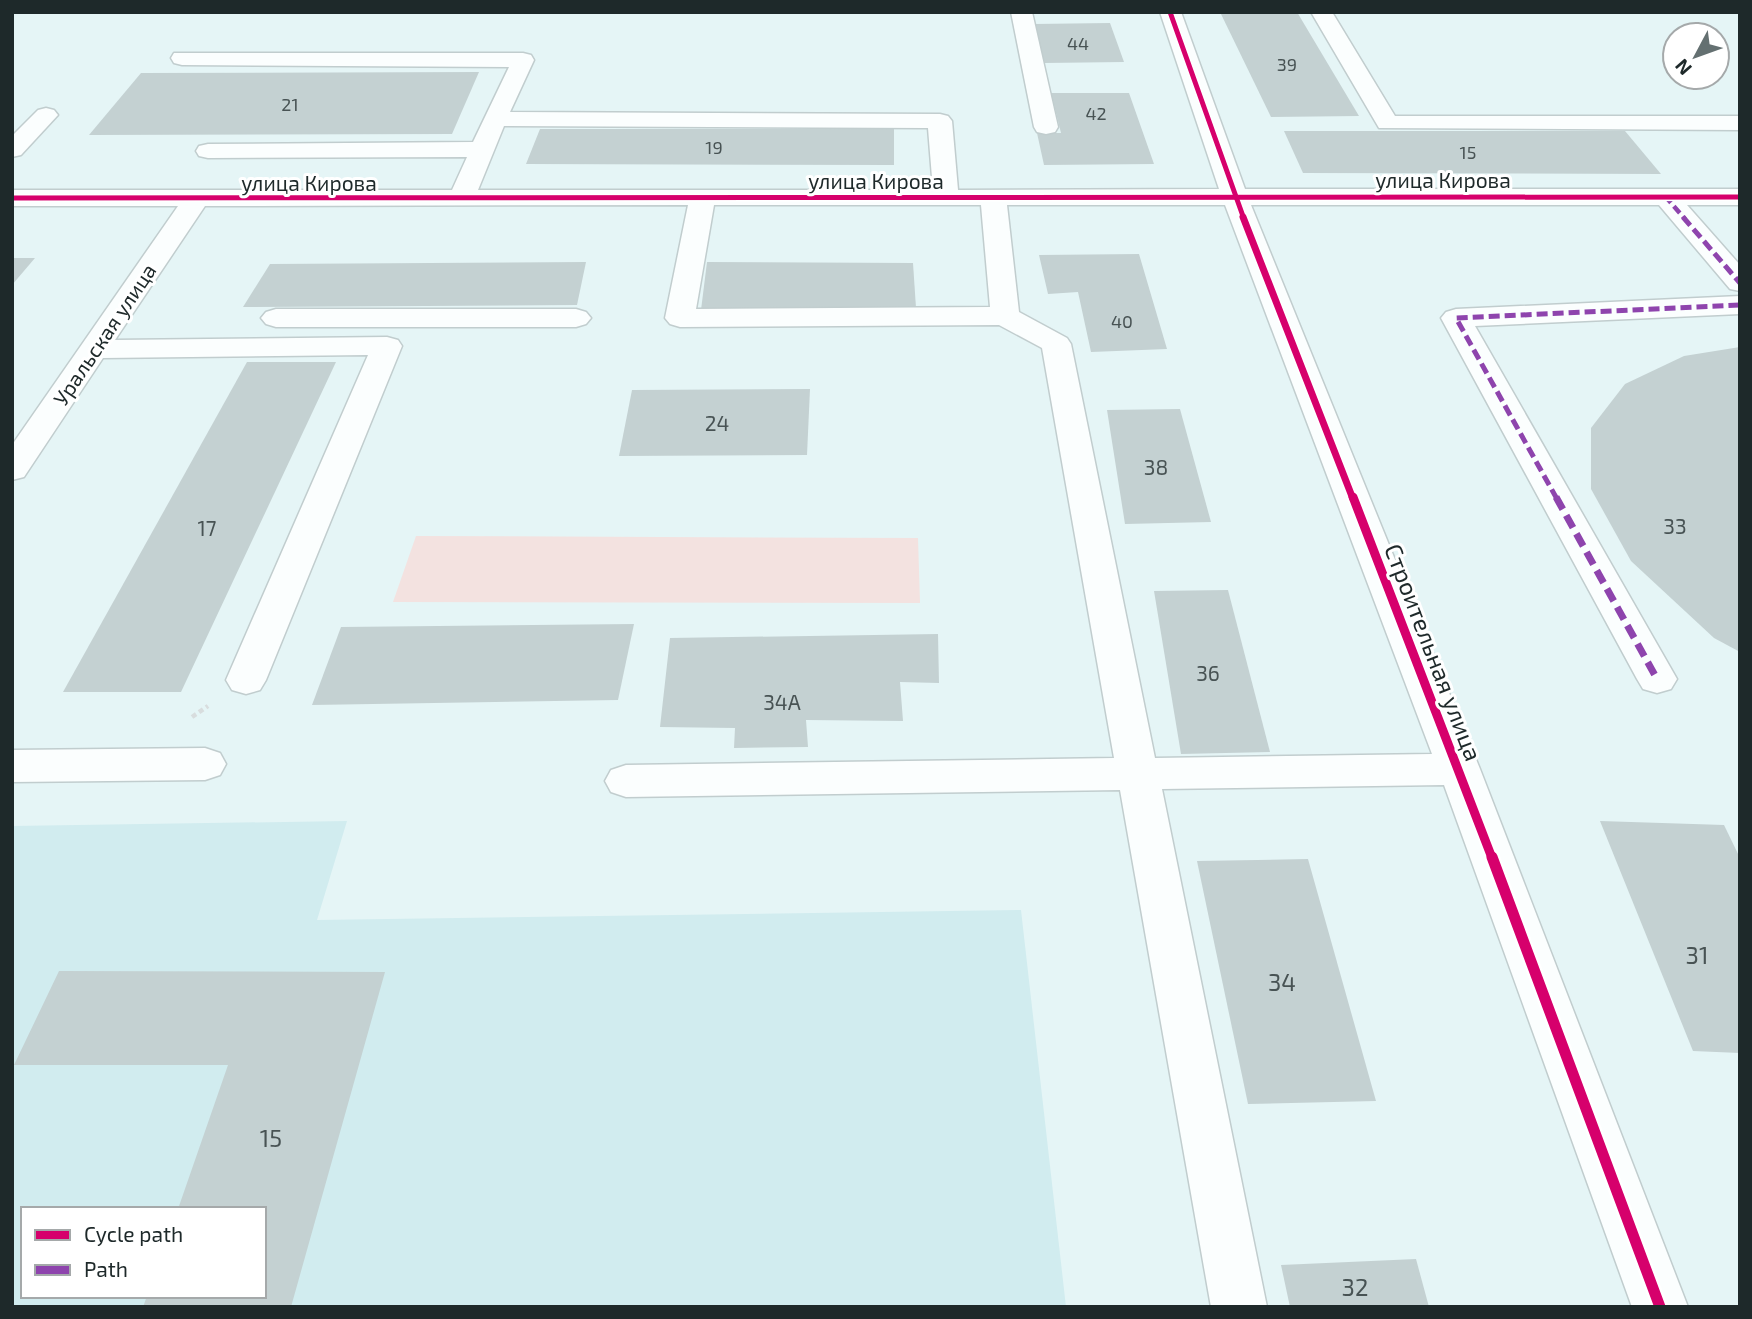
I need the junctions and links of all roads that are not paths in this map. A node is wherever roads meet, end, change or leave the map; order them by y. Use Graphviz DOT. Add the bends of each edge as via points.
graph roads {
  1 [pos="1021,12"];
  2 [pos="1170,12"];
  3 [pos="1321,12"];
  4 [pos="182,58"];
  5 [pos="46,116"];
  6 [pos="495,119"];
  7 [pos="1740,123"];
  8 [pos="1046,127"];
  9 [pos="483,149"];
  10 [pos="12,150"];
  11 [pos="208,151"];
  12 [pos="1665,196"];
  13 [pos="946,197"];
  14 [pos="993,197"];
  15 [pos="1235,197"];
  16 [pos="1740,197"];
  17 [pos="12,198"];
  18 [pos="702,198"];
  19 [pos="196,199"];
  20 [pos="461,199"];
  21 [pos="1740,283"];
  22 [pos="1740,304"];
  23 [pos="1005,316"];
  24 [pos="276,318"];
  25 [pos="435,318"];
  26 [pos="576,318"];
  27 [pos="387,346"];
  28 [pos="94,349"];
  29 [pos="12,470"];
  30 [pos="1657,679"];
  31 [pos="246,680"];
  32 [pos="205,764"];
  33 [pos="12,766"];
  34 [pos="1459,769"];
  35 [pos="1138,772"];
  36 [pos="626,781"];
  37 [pos="1240,1307"];
  38 [pos="1660,1307"];
  1 -- 8 [label="street"];
  2 -- 15 [label="street, Строительная улица"];
  3 -- 7 [label="street" via="1387,123"];
  4 -- 6 [label="street" via="523,60"];
  5 -- 10 [label="street"];
  6 -- 9 [label="street"];
  6 -- 13 [label="street" via="940,121"];
  9 -- 11 [label="street"];
  9 -- 20 [label="street"];
  12 -- 15 [label="street, улица Кирова"];
  12 -- 16 [label="street, улица Кирова"];
  12 -- 21 [label="street"];
  13 -- 14 [label="street, улица Кирова"];
  13 -- 18 [label="street, улица Кирова"];
  14 -- 15 [label="street, улица Кирова"];
  14 -- 23 [label="street"];
  15 -- 34 [label="street, Строительная улица"];
  17 -- 19 [label="street, улица Кирова"];
  18 -- 20 [label="street, улица Кирова"];
  18 -- 23 [label="street" via="680,318"];
  19 -- 20 [label="street, улица Кирова"];
  19 -- 28 [label="street, Уральская улица"];
  22 -- 30 [label="street" via="1456,318"];
  23 -- 35 [label="street" via="1056,344"];
  24 -- 25 [label="street"];
  25 -- 26 [label="street"];
  25 -- 27 [label="street"];
  27 -- 28 [label="street"];
  27 -- 31 [label="street"];
  28 -- 29 [label="street, Уральская улица"];
  32 -- 33 [label="street"];
  34 -- 35 [label="street"];
  34 -- 38 [label="street, Строительная улица"];
  35 -- 36 [label="street"];
  35 -- 37 [label="street"];
}
